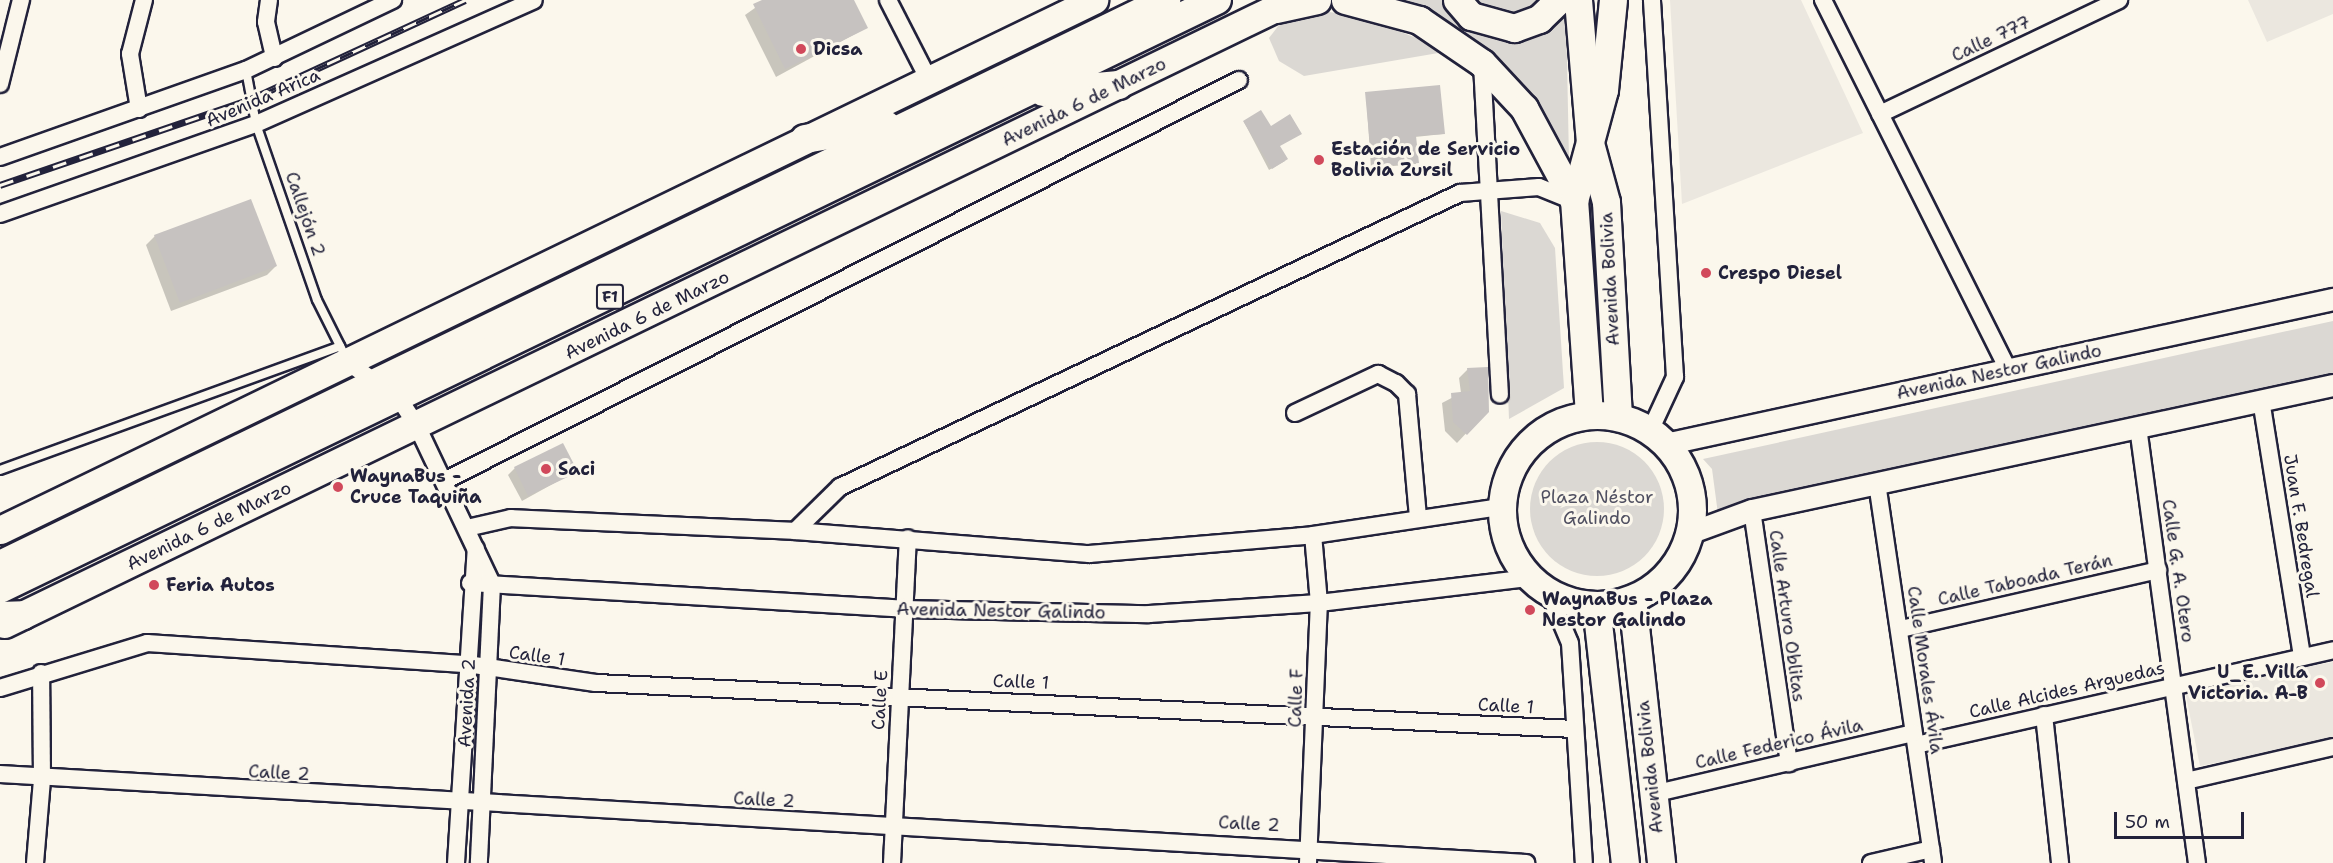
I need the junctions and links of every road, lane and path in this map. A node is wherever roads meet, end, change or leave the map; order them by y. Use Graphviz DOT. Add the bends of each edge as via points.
graph roads {
  1 [pos="21,0"];
  2 [pos="144,0"];
  3 [pos="269,0"];
  4 [pos="393,0"];
  5 [pos="534,0"];
  6 [pos="888,0"];
  7 [pos="1094,0"];
  8 [pos="1166,0"];
  9 [pos="1217,0"];
  10 [pos="1317,0"];
  11 [pos="1345,0"];
  12 [pos="1457,0"];
  13 [pos="1559,0"];
  14 [pos="1578,0"];
  15 [pos="1613,0"];
  16 [pos="1652,0"];
  17 [pos="1823,0"];
  18 [pos="2120,0"];
  19 [pos="1282,5"];
  20 [pos="274,58"];
  21 [pos="1482,63"];
  22 [pos="246,70"];
  23 [pos="929,80"];
  24 [pos="1239,80"];
  25 [pos="0,84"];
  26 [pos="1119,85"];
  27 [pos="1026,93"];
  28 [pos="139,109"];
  29 [pos="1880,114"];
  30 [pos="920,119"];
  31 [pos="256,124"];
  32 [pos="805,139"];
  33 [pos="1590,143"];
  34 [pos="0,158"];
  35 [pos="1489,188"];
  36 [pos="1575,201"];
  37 [pos="0,214"];
  38 [pos="2333,299"];
  39 [pos="344,355"];
  40 [pos="2008,370"];
  41 [pos="376,384"];
  42 [pos="2333,385"];
  43 [pos="1500,395"];
  44 [pos="400,400"];
  45 [pos="2261,400"];
  46 [pos="1295,413"];
  47 [pos="1589,414"];
  48 [pos="1618,417"];
  49 [pos="2138,427"];
  50 [pos="418,428"];
  51 [pos="1658,437"];
  52 [pos="0,470"];
  53 [pos="446,480"];
  54 [pos="1877,483"];
  55 [pos="1501,507"];
  56 [pos="1752,510"];
  57 [pos="1418,518"];
  58 [pos="467,528"];
  59 [pos="0,530"];
  60 [pos="795,531"];
  61 [pos="1689,533"];
  62 [pos="1313,535"];
  63 [pos="908,538"];
  64 [pos="476,549"];
  65 [pos="0,565"];
  66 [pos="2158,570"];
  67 [pos="470,584"];
  68 [pos="492,584"];
  69 [pos="1539,585"];
  70 [pos="0,589"];
  71 [pos="1632,599"];
  72 [pos="1319,603"];
  73 [pos="1596,605"];
  74 [pos="904,609"];
  75 [pos="8,619"];
  76 [pos="1901,629"];
  77 [pos="2333,650"];
  78 [pos="2302,657"];
  79 [pos="467,664"];
  80 [pos="488,668"];
  81 [pos="40,673"];
  82 [pos="2174,686"];
  83 [pos="0,688"];
  84 [pos="900,697"];
  85 [pos="1314,714"];
  86 [pos="2044,715"];
  87 [pos="1574,729"];
  88 [pos="1914,739"];
  89 [pos="2333,747"];
  90 [pos="1789,763"];
  91 [pos="0,774"];
  92 [pos="42,779"];
  93 [pos="2186,781"];
  94 [pos="1653,794"];
  95 [pos="459,802"];
  96 [pos="482,803"];
  97 [pos="894,827"];
  98 [pos="1308,855"];
  99 [pos="1932,856"];
  100 [pos="35,863"];
  101 [pos="456,863"];
  102 [pos="479,863"];
  103 [pos="892,863"];
  104 [pos="1526,863"];
  105 [pos="1584,863"];
  106 [pos="1625,863"];
  107 [pos="1661,863"];
  108 [pos="1871,863"];
  109 [pos="2060,863"];
  110 [pos="2197,863"];
  1 -- 25 [label="street"];
  2 -- 28 [label="street" via="130,54"];
  3 -- 20 [label="street" via="266,22"];
  4 -- 20 [label="street, Avenida Arica"];
  5 -- 31 [label="street, Avenida Arica"];
  6 -- 23 [label="street"];
  7 -- 23 [label="main road"];
  8 -- 30 [label="highway, F1"];
  9 -- 27 [label="highway, Avenida 6 de Marzo / F1"];
  10 -- 19 [label="main road, Avenida 6 de Marzo"];
  11 -- 21 [label="main road" via="1419,20"];
  12 -- 13 [label="main road" via="1471,16 1514,28 1539,19"];
  14 -- 33 [label="main road, Avenida Bolivia"];
  15 -- 33 [label="main road" via="1604,90"];
  16 -- 51 [label="street" via="1675,377"];
  17 -- 29 [label="street"];
  18 -- 29 [label="street, Calle 777"];
  19 -- 26 [label="main road, Avenida 6 de Marzo"];
  20 -- 22 [label="street, Avenida Arica"];
  21 -- 35 [label="street"];
  21 -- 36 [label="main road" via="1524,108"];
  22 -- 28 [label="street, Avenida Arica"];
  22 -- 31 [label="lane, Callejón 2"];
  23 -- 32 [label="main road"];
  24 -- 53 [label="street"];
  26 -- 27 [label="highway"];
  26 -- 50 [label="main road, Avenida 6 de Marzo"];
  27 -- 44 [label="highway, Avenida 6 de Marzo / F1"];
  28 -- 34 [label="street, Avenida Arica"];
  29 -- 40 [label="street"];
  30 -- 32 [label="highway"];
  30 -- 41 [label="highway, F1"];
  31 -- 37 [label="street, Avenida Arica"];
  31 -- 39 [label="lane, Callejón 2" via="318,300"];
  32 -- 39 [label="main road"];
  33 -- 36 [label="main road, Avenida Bolivia"];
  33 -- 48 [label="main road, Avenida Bolivia" via="1606,202"];
  35 -- 36 [label="street" via="1539,187"];
  35 -- 43 [label="street"];
  35 -- 60 [label="street" via="1460,193 840,487"];
  36 -- 47 [label="main road, Avenida Bolivia"];
  38 -- 40 [label="street, Avenida Nestor Galindo"];
  39 -- 41 [label="street, Avenida 2"];
  39 -- 52 [label="lane"];
  39 -- 59 [label="main road"];
  40 -- 51 [label="street, Avenida Nestor Galindo"];
  41 -- 44 [label="street, Avenida 2"];
  41 -- 65 [label="highway, F1"];
  42 -- 45 [label="street"];
  44 -- 50 [label="street, Avenida 2"];
  44 -- 70 [label="highway, Avenida 6 de Marzo / F1"];
  45 -- 49 [label="street"];
  45 -- 78 [label="street, Juan F. Bedregal"];
  46 -- 57 [label="street" via="1378,374 1396,383 1407,394"];
  47 -- 48 [label="main road"];
  47 -- 55 [label="main road" via="1562,420 1518,454 1506,479"];
  48 -- 51 [label="main road"];
  49 -- 54 [label="street"];
  49 -- 66 [label="street, Calle G. A. Otero"];
  50 -- 53 [label="street, Avenida 2"];
  50 -- 75 [label="main road, Avenida 6 de Marzo"];
  51 -- 61 [label="main road" via="1686,477"];
  53 -- 58 [label="street, Avenida 2"];
  54 -- 56 [label="street"];
  54 -- 76 [label="street, Calle Morales Ávila"];
  55 -- 57 [label="street"];
  55 -- 69 [label="main road" via="1507,542"];
  56 -- 61 [label="street"];
  56 -- 90 [label="street, Calle Arturo Oblitas"];
  57 -- 62 [label="street"];
  58 -- 60 [label="street" via="511,518"];
  58 -- 64 [label="street, Avenida 2"];
  60 -- 63 [label="street"];
  61 -- 71 [label="main road" via="1669,573"];
  62 -- 63 [label="street" via="1089,554"];
  62 -- 72 [label="street, Calle F"];
  63 -- 74 [label="street, Calle E"];
  64 -- 67 [label="street, Avenida 2"];
  64 -- 68 [label="street, Avenida 2"];
  66 -- 76 [label="street, Calle Taboada Terán"];
  66 -- 82 [label="street, Calle G. A. Otero"];
  67 -- 68 [label="street, Avenida Nestor Galindo"];
  67 -- 79 [label="street, Avenida 2"];
  68 -- 74 [label="street, Avenida Nestor Galindo"];
  68 -- 80 [label="street, Avenida 2"];
  69 -- 72 [label="street, Avenida Nestor Galindo"];
  69 -- 73 [label="main road"];
  69 -- 87 [label="street" via="1570,643"];
  71 -- 73 [label="main road"];
  71 -- 94 [label="main road, Avenida Bolivia"];
  72 -- 74 [label="street, Avenida Nestor Galindo" via="1149,614"];
  72 -- 85 [label="street, Calle F"];
  73 -- 106 [label="main road, Avenida Bolivia"];
  74 -- 84 [label="street, Calle E"];
  76 -- 88 [label="street, Calle Morales Ávila"];
  77 -- 78 [label="street, Calle Alcides Arguedas"];
  78 -- 82 [label="street, Calle Alcides Arguedas"];
  79 -- 80 [label="street, Calle 1"];
  79 -- 81 [label="street, Calle 1" via="147,643"];
  79 -- 95 [label="street, Avenida 2"];
  80 -- 84 [label="street, Calle 1" via="596,683"];
  80 -- 96 [label="street, Avenida 2"];
  81 -- 83 [label="street, Calle 1"];
  81 -- 92 [label="street"];
  82 -- 86 [label="street, Calle Alcides Arguedas"];
  82 -- 93 [label="street, Calle G. A. Otero"];
  84 -- 85 [label="street, Calle 1"];
  84 -- 97 [label="street, Calle E"];
  85 -- 87 [label="street, Calle 1"];
  85 -- 98 [label="street, Calle F"];
  86 -- 88 [label="street, Calle Alcides Arguedas"];
  86 -- 109 [label="street"];
  87 -- 105 [label="street"];
  88 -- 90 [label="street, Calle Federico Ávila"];
  88 -- 99 [label="street, Calle Morales Ávila"];
  89 -- 93 [label="street"];
  90 -- 94 [label="street, Calle Federico Ávila"];
  91 -- 92 [label="street, Calle 2"];
  92 -- 95 [label="street, Calle 2"];
  92 -- 100 [label="street"];
  93 -- 110 [label="street, Calle G. A. Otero"];
  94 -- 107 [label="main road, Avenida Bolivia"];
  95 -- 96 [label="street, Calle 2"];
  95 -- 101 [label="street, Avenida 2"];
  96 -- 97 [label="street, Calle 2"];
  96 -- 102 [label="street, Avenida 2"];
  97 -- 98 [label="street, Calle 2"];
  97 -- 103 [label="street, Calle E"];
  98 -- 104 [label="street, Calle 2"];
  99 -- 108 [label="street"];
}
